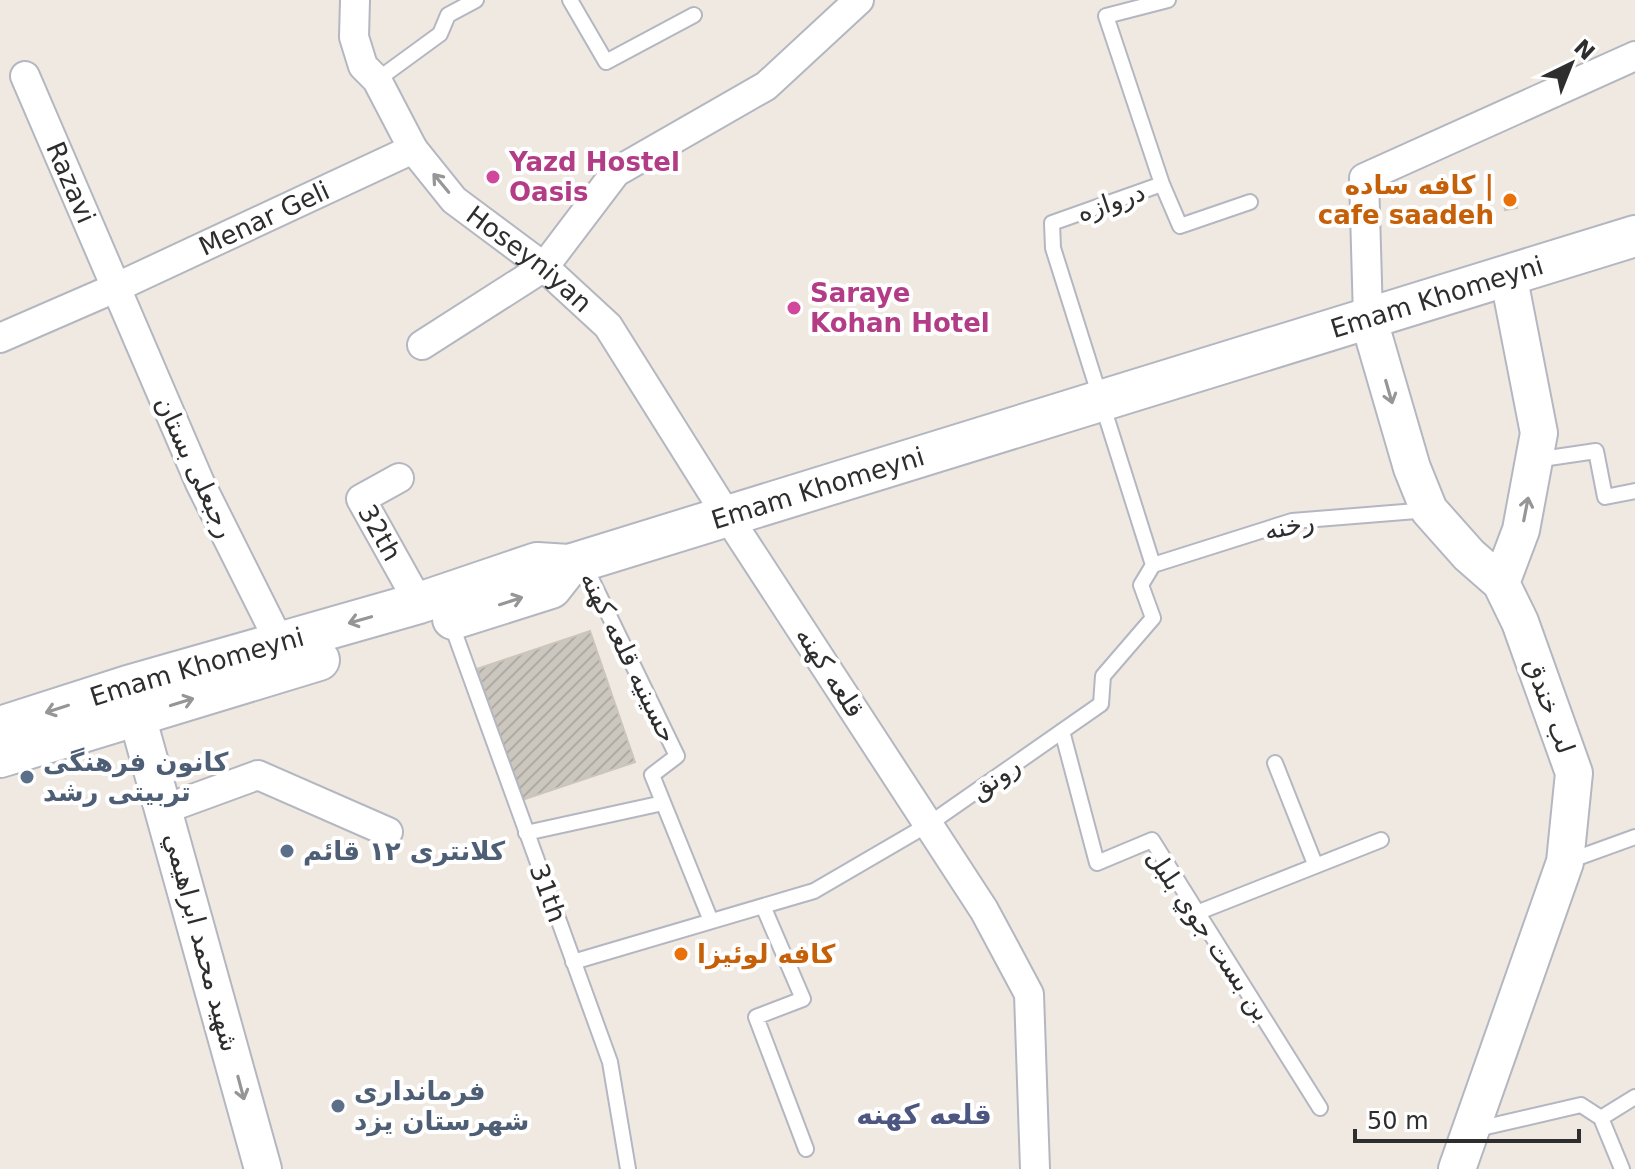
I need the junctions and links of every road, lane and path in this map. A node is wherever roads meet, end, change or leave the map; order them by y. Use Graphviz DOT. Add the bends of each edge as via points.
graph roads {
  1 [pos="355,0"];
  2 [pos="476,0"];
  3 [pos="570,0"];
  4 [pos="859,0"];
  5 [pos="1168,0"];
  6 [pos="694,15"];
  7 [pos="1635,56"];
  8 [pos="25,76"];
  9 [pos="377,80"];
  10 [pos="413,149"];
  11 [pos="1162,184"];
  12 [pos="1250,202"];
  13 [pos="1635,236"];
  14 [pos="544,267"];
  15 [pos="1508,274"];
  16 [pos="115,288"];
  17 [pos="1368,317"];
  18 [pos="0,338"];
  19 [pos="422,345"];
  20 [pos="1101,399"];
  21 [pos="1535,460"];
  22 [pos="399,478"];
  23 [pos="1635,491"];
  24 [pos="1429,510"];
  25 [pos="726,514"];
  26 [pos="575,563"];
  27 [pos="1153,565"];
  28 [pos="1501,583"];
  29 [pos="434,612"];
  30 [pos="280,643"];
  31 [pos="133,701"];
  32 [pos="0,727"];
  33 [pos="1062,731"];
  34 [pos="0,757"];
  35 [pos="1275,763"];
  36 [pos="663,803"];
  37 [pos="165,809"];
  38 [pos="931,828"];
  39 [pos="388,832"];
  40 [pos="526,833"];
  41 [pos="1635,837"];
  42 [pos="1381,840"];
  43 [pos="1565,862"];
  44 [pos="1315,864"];
  45 [pos="763,906"];
  46 [pos="1199,912"];
  47 [pos="711,921"];
  48 [pos="573,962"];
  49 [pos="1635,1097"];
  50 [pos="1320,1108"];
  51 [pos="1601,1118"];
  52 [pos="1473,1130"];
  53 [pos="806,1149"];
  54 [pos="1459,1168"];
  55 [pos="263,1169"];
  56 [pos="628,1169"];
  57 [pos="1035,1169"];
  58 [pos="1622,1169"];
  1 -- 9 [label="street, Hoseyniyan" via="354,37 363,66"];
  2 -- 9 [label="lane" via="448,15 440,34"];
  3 -- 6 [label="lane" via="606,62"];
  4 -- 14 [label="street" via="766,86 616,172"];
  5 -- 11 [label="lane, دروازه" via="1106,16"];
  7 -- 17 [label="street" via="1364,178"];
  8 -- 16 [label="street, Razavi"];
  9 -- 10 [label="street, Hoseyniyan"];
  14 -- 10 [label="street, Hoseyniyan, one-way" via="454,200"];
  10 -- 16 [label="street, Menar Geli"];
  11 -- 12 [label="lane" via="1180,226"];
  11 -- 20 [label="lane, دروازه" via="1052,223 1053,248"];
  13 -- 15 [label="main road, Emam Khomeyni"];
  14 -- 19 [label="street"];
  14 -- 25 [label="street, Hoseyniyan" via="608,326"];
  15 -- 17 [label="main road, Emam Khomeyni"];
  15 -- 21 [label="street" via="1539,433"];
  16 -- 18 [label="street, Menar Geli"];
  16 -- 30 [label="street, رجبعلی بستان" via="200,483"];
  17 -- 20 [label="main road, Emam Khomeyni"];
  17 -- 24 [label="street, لب خندق, one-way"];
  20 -- 25 [label="main road, Emam Khomeyni"];
  20 -- 27 [label="lane, رونق"];
  21 -- 23 [label="lane" via="1596,451 1605,497"];
  28 -- 21 [label="street, one-way" via="1521,530"];
  22 -- 29 [label="street, 32th" via="361,499"];
  24 -- 27 [label="lane, رخنه" via="1292,521"];
  24 -- 28 [label="street, لب خندق"];
  25 -- 26 [label="main road, Emam Khomeyni"];
  25 -- 38 [label="street, قلعه کهنه"];
  26 -- 29 [label="main road, Emam Khomeyni" via="537,563"];
  26 -- 36 [label="lane, حسينيه قلعه کهنه" via="677,756 652,775"];
  27 -- 33 [label="lane, رونق" via="1141,585 1153,618 1103,676 1101,704"];
  28 -- 43 [label="street, لب خندق" via="1574,773"];
  29 -- 30 [label="main road, Emam Khomeyni, one-way"];
  31 -- 29 [label="main road, one-way"];
  29 -- 40 [label="lane, 31th"];
  30 -- 31 [label="main road, Emam Khomeyni"];
  31 -- 32 [label="main road, Emam Khomeyni, one-way"];
  31 -- 34 [label="main road"];
  31 -- 37 [label="street, شهيد محمد ابراهيمي"];
  33 -- 38 [label="lane, رونق"];
  33 -- 46 [label="lane, بن بست جوي بلبل" via="1097,863 1152,840"];
  35 -- 44 [label="lane"];
  36 -- 40 [label="lane"];
  36 -- 47 [label="lane, حسينيه قلعه کهنه"];
  37 -- 39 [label="street" via="258,775"];
  37 -- 55 [label="street, شهيد محمد ابراهيمي, one-way"];
  38 -- 45 [label="lane, رونق" via="814,891"];
  38 -- 57 [label="street, قلعه کهنه" via="1029,994"];
  40 -- 48 [label="lane, 31th"];
  41 -- 43 [label="lane"];
  42 -- 44 [label="lane"];
  43 -- 52 [label="street, لب خندق"];
  44 -- 46 [label="lane"];
  45 -- 47 [label="lane, رونق"];
  45 -- 53 [label="lane" via="803,999 756,1017"];
  46 -- 50 [label="lane, بن بست جوي بلبل"];
  47 -- 48 [label="lane, رونق"];
  48 -- 56 [label="lane, 31th" via="610,1062"];
  49 -- 51 [label="lane"];
  51 -- 52 [label="lane" via="1581,1105"];
  51 -- 58 [label="lane"];
  52 -- 54 [label="street, لب خندق"];
}
